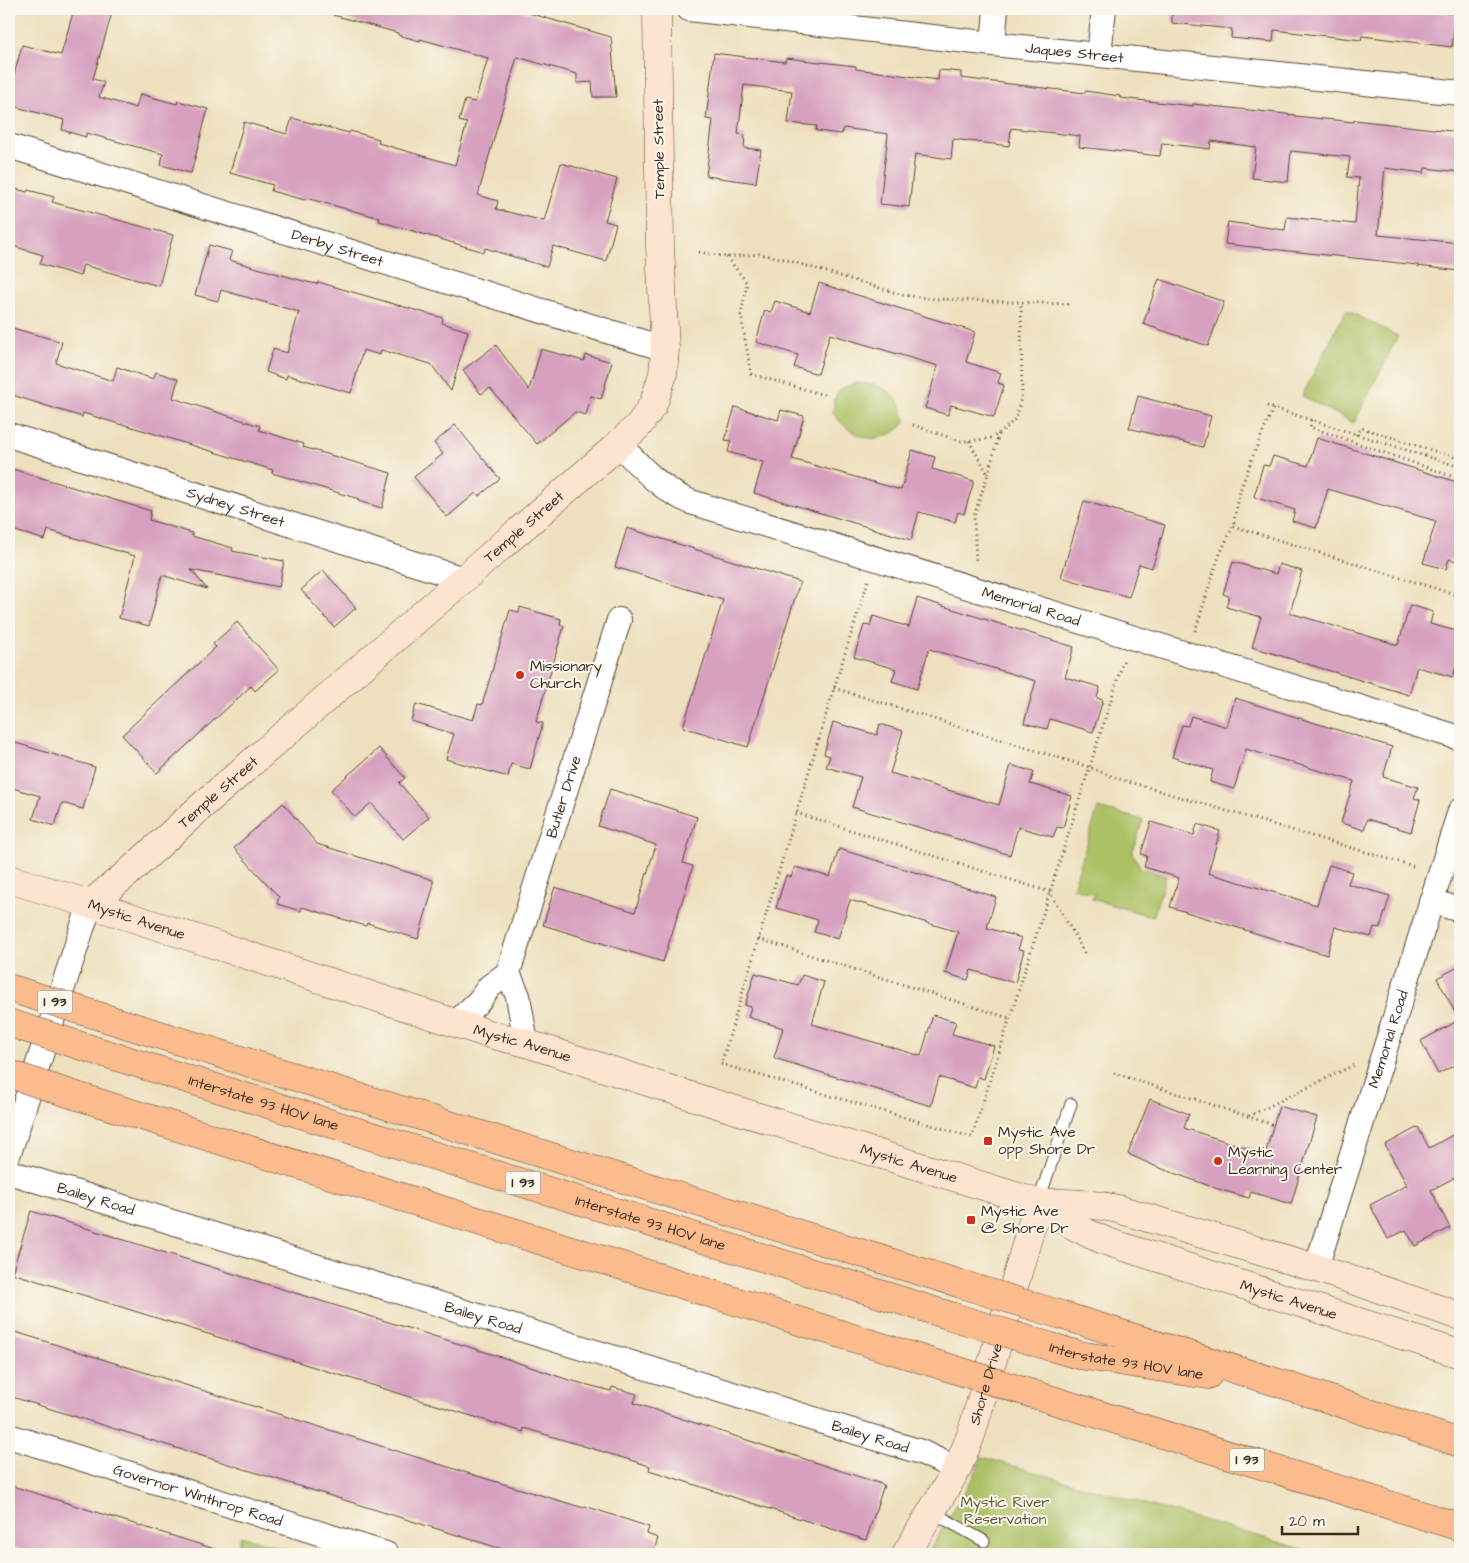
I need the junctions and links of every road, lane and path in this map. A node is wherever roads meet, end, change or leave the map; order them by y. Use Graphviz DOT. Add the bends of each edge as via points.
graph roads {
  1 [pos="657,9"];
  2 [pos="689,9"];
  3 [pos="996,9"];
  4 [pos="1104,9"];
  5 [pos="993,44"];
  6 [pos="1099,54"];
  7 [pos="1460,93"];
  8 [pos="9,146"];
  9 [pos="699,252"];
  10 [pos="727,257"];
  11 [pos="1021,302"];
  12 [pos="1069,304"];
  13 [pos="665,349"];
  14 [pos="824,395"];
  15 [pos="1266,406"];
  16 [pos="1273,409"];
  17 [pos="1311,420"];
  18 [pos="913,425"];
  19 [pos="999,433"];
  20 [pos="9,435"];
  21 [pos="1356,435"];
  22 [pos="969,441"];
  23 [pos="619,444"];
  24 [pos="1460,459"];
  25 [pos="1460,467"];
  26 [pos="988,474"];
  27 [pos="1460,479"];
  28 [pos="1233,526"];
  29 [pos="976,566"];
  30 [pos="869,576"];
  31 [pos="463,579"];
  32 [pos="1460,596"];
  33 [pos="619,620"];
  34 [pos="1195,633"];
  35 [pos="1125,656"];
  36 [pos="834,688"];
  37 [pos="1460,738"];
  38 [pos="1090,767"];
  39 [pos="1460,811"];
  40 [pos="796,813"];
  41 [pos="1421,869"];
  42 [pos="9,879"];
  43 [pos="1050,892"];
  44 [pos="1431,901"];
  45 [pos="90,904"];
  46 [pos="1460,910"];
  47 [pos="758,939"];
  48 [pos="1086,956"];
  49 [pos="508,973"];
  50 [pos="9,988"];
  51 [pos="1009,1018"];
  52 [pos="457,1022"];
  53 [pos="9,1023"];
  54 [pos="526,1043"];
  55 [pos="1358,1062"];
  56 [pos="1114,1073"];
  57 [pos="9,1074"];
  58 [pos="1071,1104"];
  59 [pos="1248,1116"];
  60 [pos="1274,1124"];
  61 [pos="9,1153"];
  62 [pos="9,1172"];
  63 [pos="1038,1203"];
  64 [pos="1316,1268"];
  65 [pos="1460,1316"];
  66 [pos="1460,1354"];
  67 [pos="1301,1390"];
  68 [pos="9,1436"];
  69 [pos="1460,1443"];
  70 [pos="956,1468"];
  71 [pos="932,1512"];
  72 [pos="1460,1527"];
  73 [pos="984,1541"];
  74 [pos="386,1554"];
  75 [pos="906,1554"];
  1 -- 13 [label="main road, Temple Street" via="660,246"];
  2 -- 5 [label="street, Jaques Street"];
  3 -- 5 [label="street"];
  4 -- 6 [label="street"];
  5 -- 6 [label="street, Jaques Street"];
  6 -- 7 [label="street, Jaques Street"];
  8 -- 13 [label="street, Derby Street"];
  9 -- 10 [label="path"];
  10 -- 11 [label="path" via="759,254 777,257 903,295"];
  10 -- 14 [label="path" via="747,284 742,315 751,374"];
  11 -- 12 [label="path"];
  11 -- 19 [label="path" via="1022,394 1016,418"];
  13 -- 23 [label="main road, Temple Street" via="663,374 653,405 639,425"];
  15 -- 16 [label="path"];
  16 -- 17 [label="path"];
  16 -- 28 [label="path" via="1241,488"];
  17 -- 21 [label="path"];
  17 -- 27 [label="path" via="1310,427"];
  18 -- 22 [label="path"];
  19 -- 22 [label="path" via="992,438"];
  19 -- 26 [label="path"];
  20 -- 31 [label="street, Sydney Street"];
  21 -- 24 [label="path" via="1362,428"];
  21 -- 25 [label="path"];
  22 -- 26 [label="path"];
  23 -- 31 [label="main road, Temple Street"];
  23 -- 37 [label="street, Memorial Road" via="656,482 690,502"];
  26 -- 29 [label="path" via="974,516"];
  28 -- 32 [label="path"];
  28 -- 34 [label="path" via="1219,556"];
  30 -- 36 [label="path"];
  31 -- 45 [label="main road, Temple Street"];
  33 -- 49 [label="street, Butler Drive"];
  35 -- 38 [label="path"];
  36 -- 38 [label="path"];
  36 -- 40 [label="path"];
  38 -- 41 [label="path" via="1116,778"];
  38 -- 43 [label="path"];
  39 -- 44 [label="street, Memorial Road"];
  40 -- 43 [label="path"];
  40 -- 47 [label="path"];
  42 -- 45 [label="main road, Mystic Avenue"];
  43 -- 48 [label="path"];
  43 -- 51 [label="path"];
  44 -- 46 [label="street"];
  44 -- 64 [label="street, Memorial Road"];
  45 -- 52 [label="main road, Mystic Avenue"];
  45 -- 61 [label="street"];
  47 -- 51 [label="path"];
  47 -- 51 [label="path" via="721,1064 972,1137"];
  49 -- 52 [label="street" via="489,986"];
  49 -- 54 [label="street" via="518,996"];
  50 -- 67 [label="highway, I 93, bridge"];
  52 -- 54 [label="main road, Mystic Avenue"];
  53 -- 67 [label="highway, Interstate 93 HOV lane / I 93, bridge" via="1079,1355"];
  54 -- 63 [label="main road, Mystic Avenue"];
  55 -- 59 [label="path"];
  56 -- 59 [label="path"];
  57 -- 72 [label="highway, I 93, bridge"];
  58 -- 63 [label="lane"];
  59 -- 60 [label="path"];
  62 -- 70 [label="street, Bailey Road" via="921,1452"];
  63 -- 64 [label="main road, Mystic Avenue" via="1097,1204"];
  63 -- 66 [label="main road, Mystic Avenue" via="1063,1221 1108,1242"];
  63 -- 70 [label="main road, Shore Drive" via="974,1426"];
  64 -- 65 [label="main road, Mystic Avenue"];
  67 -- 69 [label="highway, I 93"];
  68 -- 74 [label="street, Governor Winthrop Road"];
  70 -- 71 [label="main road, Shore Drive"];
  71 -- 73 [label="lane"];
  71 -- 75 [label="main road, Shore Drive"];
}
